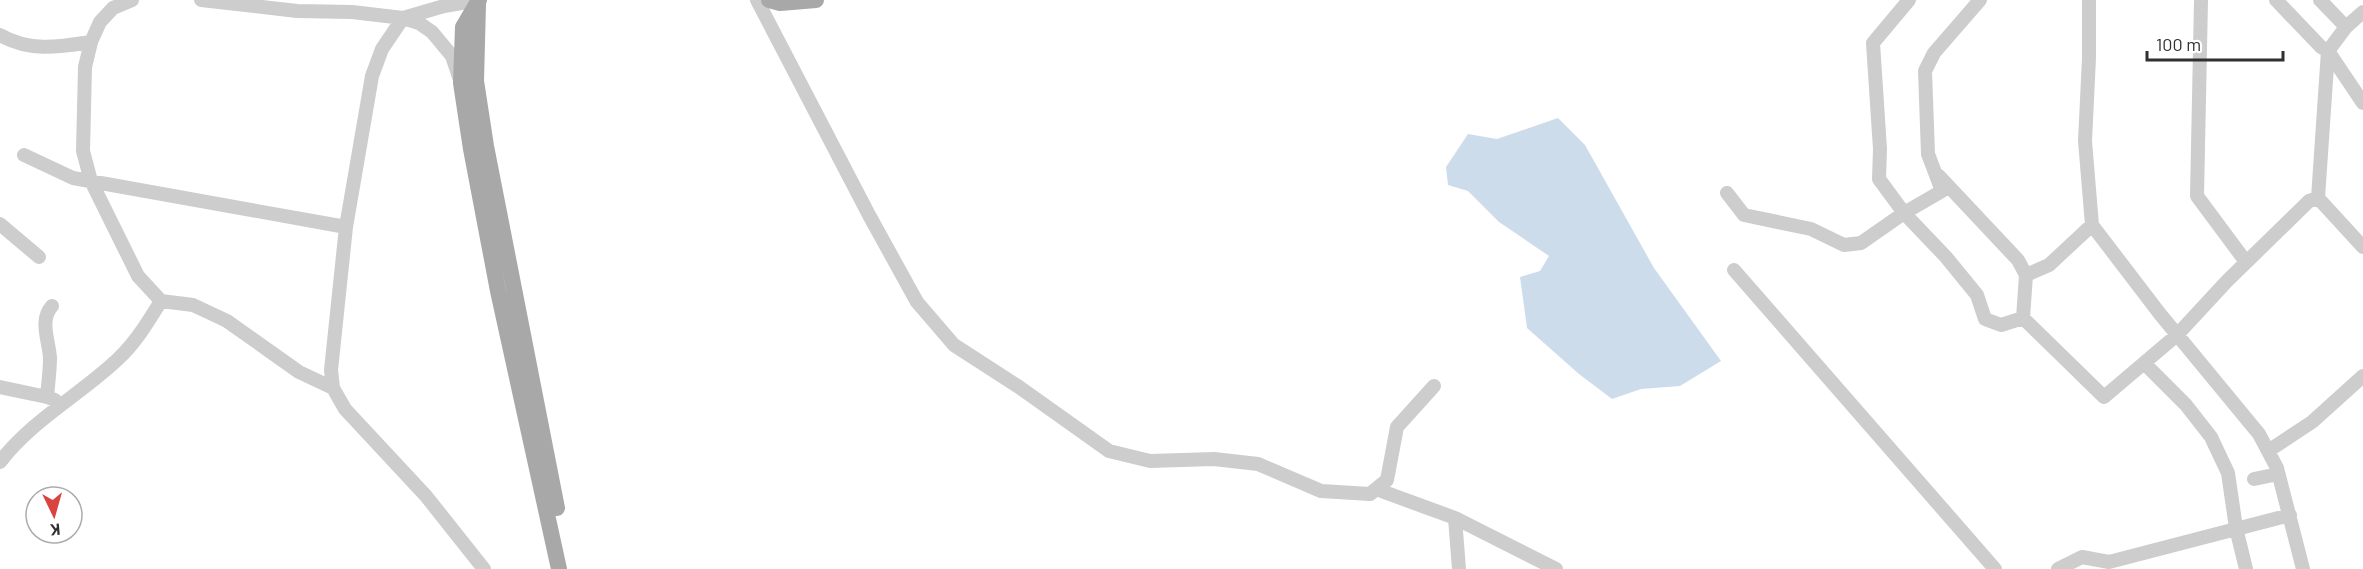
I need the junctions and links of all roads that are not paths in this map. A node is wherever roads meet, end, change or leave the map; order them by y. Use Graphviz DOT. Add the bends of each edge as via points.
graph roads {
  1 [pos="132,0"];
  2 [pos="201,0"];
  3 [pos="480,0"];
  4 [pos="757,0"];
  5 [pos="769,0"];
  6 [pos="816,0"];
  7 [pos="1909,0"];
  8 [pos="1980,0"];
  9 [pos="2089,0"];
  10 [pos="2201,0"];
  11 [pos="2320,0"];
  12 [pos="2285,3"];
  13 [pos="2363,12"];
  14 [pos="403,18"];
  15 [pos="2346,27"];
  16 [pos="0,35"];
  17 [pos="91,42"];
  18 [pos="2328,51"];
  19 [pos="461,83"];
  20 [pos="2363,103"];
  21 [pos="24,155"];
  22 [pos="1934,170"];
  23 [pos="91,181"];
  24 [pos="1727,193"];
  25 [pos="2318,198"];
  26 [pos="1904,213"];
  27 [pos="0,224"];
  28 [pos="2092,225"];
  29 [pos="346,227"];
  30 [pos="2363,247"];
  31 [pos="39,256"];
  32 [pos="2246,262"];
  33 [pos="1734,270"];
  34 [pos="2026,275"];
  35 [pos="161,300"];
  36 [pos="52,306"];
  37 [pos="2023,318"];
  38 [pos="2177,335"];
  39 [pos="2144,363"];
  40 [pos="2363,376"];
  41 [pos="1434,386"];
  42 [pos="0,387"];
  43 [pos="333,388"];
  44 [pos="47,397"];
  45 [pos="62,404"];
  46 [pos="2268,451"];
  47 [pos="0,462"];
  48 [pos="2278,474"];
  49 [pos="2254,478"];
  50 [pos="1376,489"];
  51 [pos="2290,515"];
  52 [pos="1455,518"];
  53 [pos="2236,528"];
  54 [pos="484,569"];
  55 [pos="558,569"];
  56 [pos="570,569"];
  57 [pos="1459,569"];
  58 [pos="1556,569"];
  59 [pos="1995,569"];
  60 [pos="2058,569"];
  61 [pos="2246,569"];
  62 [pos="2303,569"];
  1 -- 17 [label="street" via="113,8 100,22"];
  2 -- 14 [label="street"];
  3 -- 14 [label="street"];
  3 -- 19 [label="main road" via="463,27"];
  3 -- 56 [label="main road" via="476,81 486,146"];
  4 -- 50 [label="street" via="917,302 954,345 1109,451 1150,461 1214,459 1258,464 1321,491 1370,494"];
  5 -- 6 [label="main road"];
  7 -- 26 [label="street" via="1873,43 1879,179"];
  8 -- 22 [label="street" via="1934,53 1925,71 1928,154"];
  9 -- 28 [label="street" via="2085,141"];
  10 -- 32 [label="street" via="2197,196"];
  11 -- 15 [label="street"];
  12 -- 18 [label="street"];
  13 -- 15 [label="street"];
  14 -- 19 [label="street" via="432,32 452,56"];
  14 -- 29 [label="street" via="382,49 372,76"];
  15 -- 18 [label="street"];
  16 -- 17 [label="street" via="36,48"];
  17 -- 23 [label="street" via="85,67 83,151"];
  18 -- 20 [label="street"];
  18 -- 25 [label="street"];
  19 -- 55 [label="main road" via="498,291"];
  21 -- 23 [label="street" via="73,178"];
  22 -- 26 [label="street" via="1942,191"];
  22 -- 34 [label="street" via="2018,260"];
  23 -- 29 [label="street"];
  23 -- 35 [label="street" via="138,276"];
  24 -- 26 [label="street" via="1744,215 1811,229 1844,245 1861,243"];
  25 -- 30 [label="street"];
  25 -- 32 [label="street" via="2309,201"];
  26 -- 37 [label="street" via="1977,295 1985,319 2001,325"];
  27 -- 31 [label="street"];
  28 -- 34 [label="street" via="2049,266"];
  28 -- 38 [label="street"];
  29 -- 43 [label="street" via="332,345"];
  32 -- 38 [label="street"];
  33 -- 59 [label="street"];
  34 -- 37 [label="street"];
  35 -- 43 [label="street" via="193,305 227,321 299,372"];
  35 -- 45 [label="street" via="141,335 117,360"];
  36 -- 44 [label="street" via="47,312"];
  37 -- 39 [label="street" via="2104,398"];
  38 -- 39 [label="street"];
  38 -- 46 [label="street" via="2259,434"];
  39 -- 53 [label="street" via="2211,437 2228,473"];
  40 -- 46 [label="street" via="2312,422"];
  41 -- 50 [label="street" via="1397,427 1387,480"];
  42 -- 44 [label="street"];
  43 -- 54 [label="street" via="345,409 426,496"];
  44 -- 45 [label="street"];
  45 -- 47 [label="street"];
  46 -- 48 [label="street"];
  48 -- 49 [label="street"];
  48 -- 51 [label="street"];
  50 -- 52 [label="street"];
  51 -- 53 [label="street"];
  51 -- 62 [label="street"];
  52 -- 57 [label="street"];
  52 -- 58 [label="street"];
  53 -- 60 [label="street" via="2109,562 2082,557"];
  53 -- 61 [label="street"];
}
